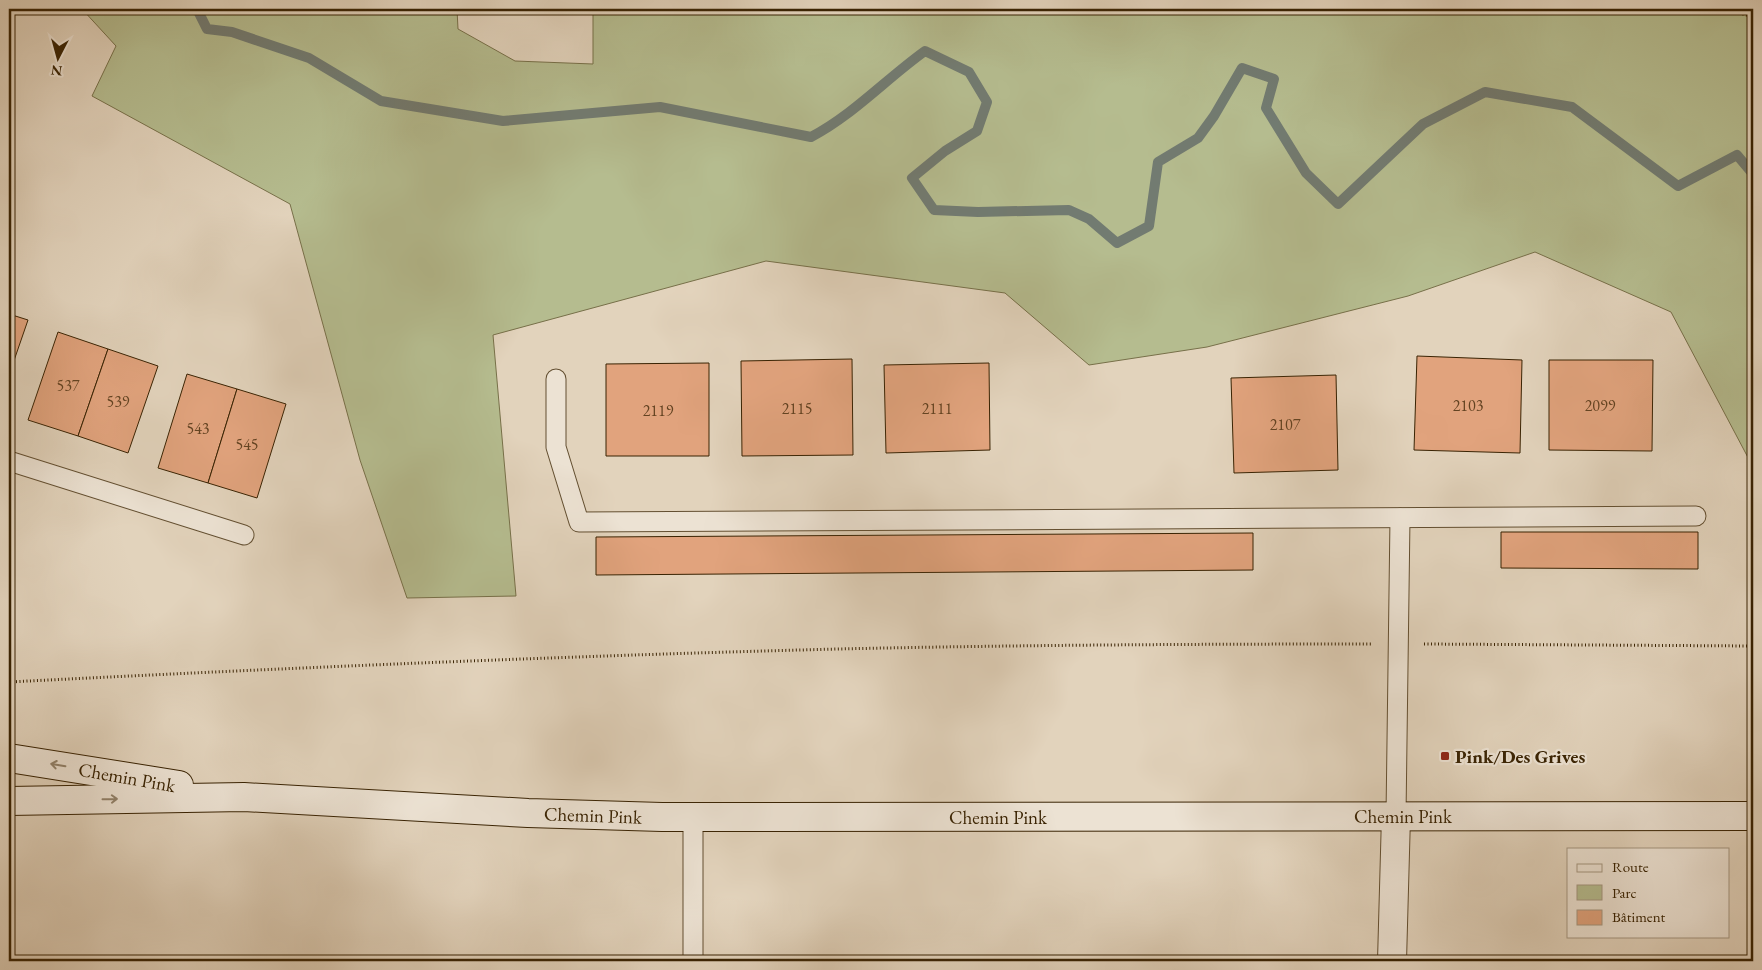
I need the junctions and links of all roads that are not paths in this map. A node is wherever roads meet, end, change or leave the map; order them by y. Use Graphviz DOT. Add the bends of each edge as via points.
graph roads {
  1 [pos="556,379"];
  2 [pos="9,461"];
  3 [pos="1696,516"];
  4 [pos="1400,518"];
  5 [pos="244,535"];
  6 [pos="9,758"];
  7 [pos="244,796"];
  8 [pos="9,801"];
  9 [pos="1396,816"];
  10 [pos="1753,816"];
  11 [pos="693,817"];
  12 [pos="693,961"];
  13 [pos="1392,961"];
  1 -- 4 [label="lane" via="556,447 579,522"];
  2 -- 5 [label="lane"];
  3 -- 4 [label="lane"];
  4 -- 9 [label="lane"];
  7 -- 6 [label="main road, Chemin Pink, one-way"];
  8 -- 7 [label="main road, Chemin Pink, one-way"];
  7 -- 11 [label="main road, Chemin Pink" via="528,814"];
  9 -- 10 [label="main road, Chemin Pink"];
  9 -- 11 [label="main road, Chemin Pink"];
  9 -- 13 [label="main road"];
  11 -- 12 [label="lane"];
}
